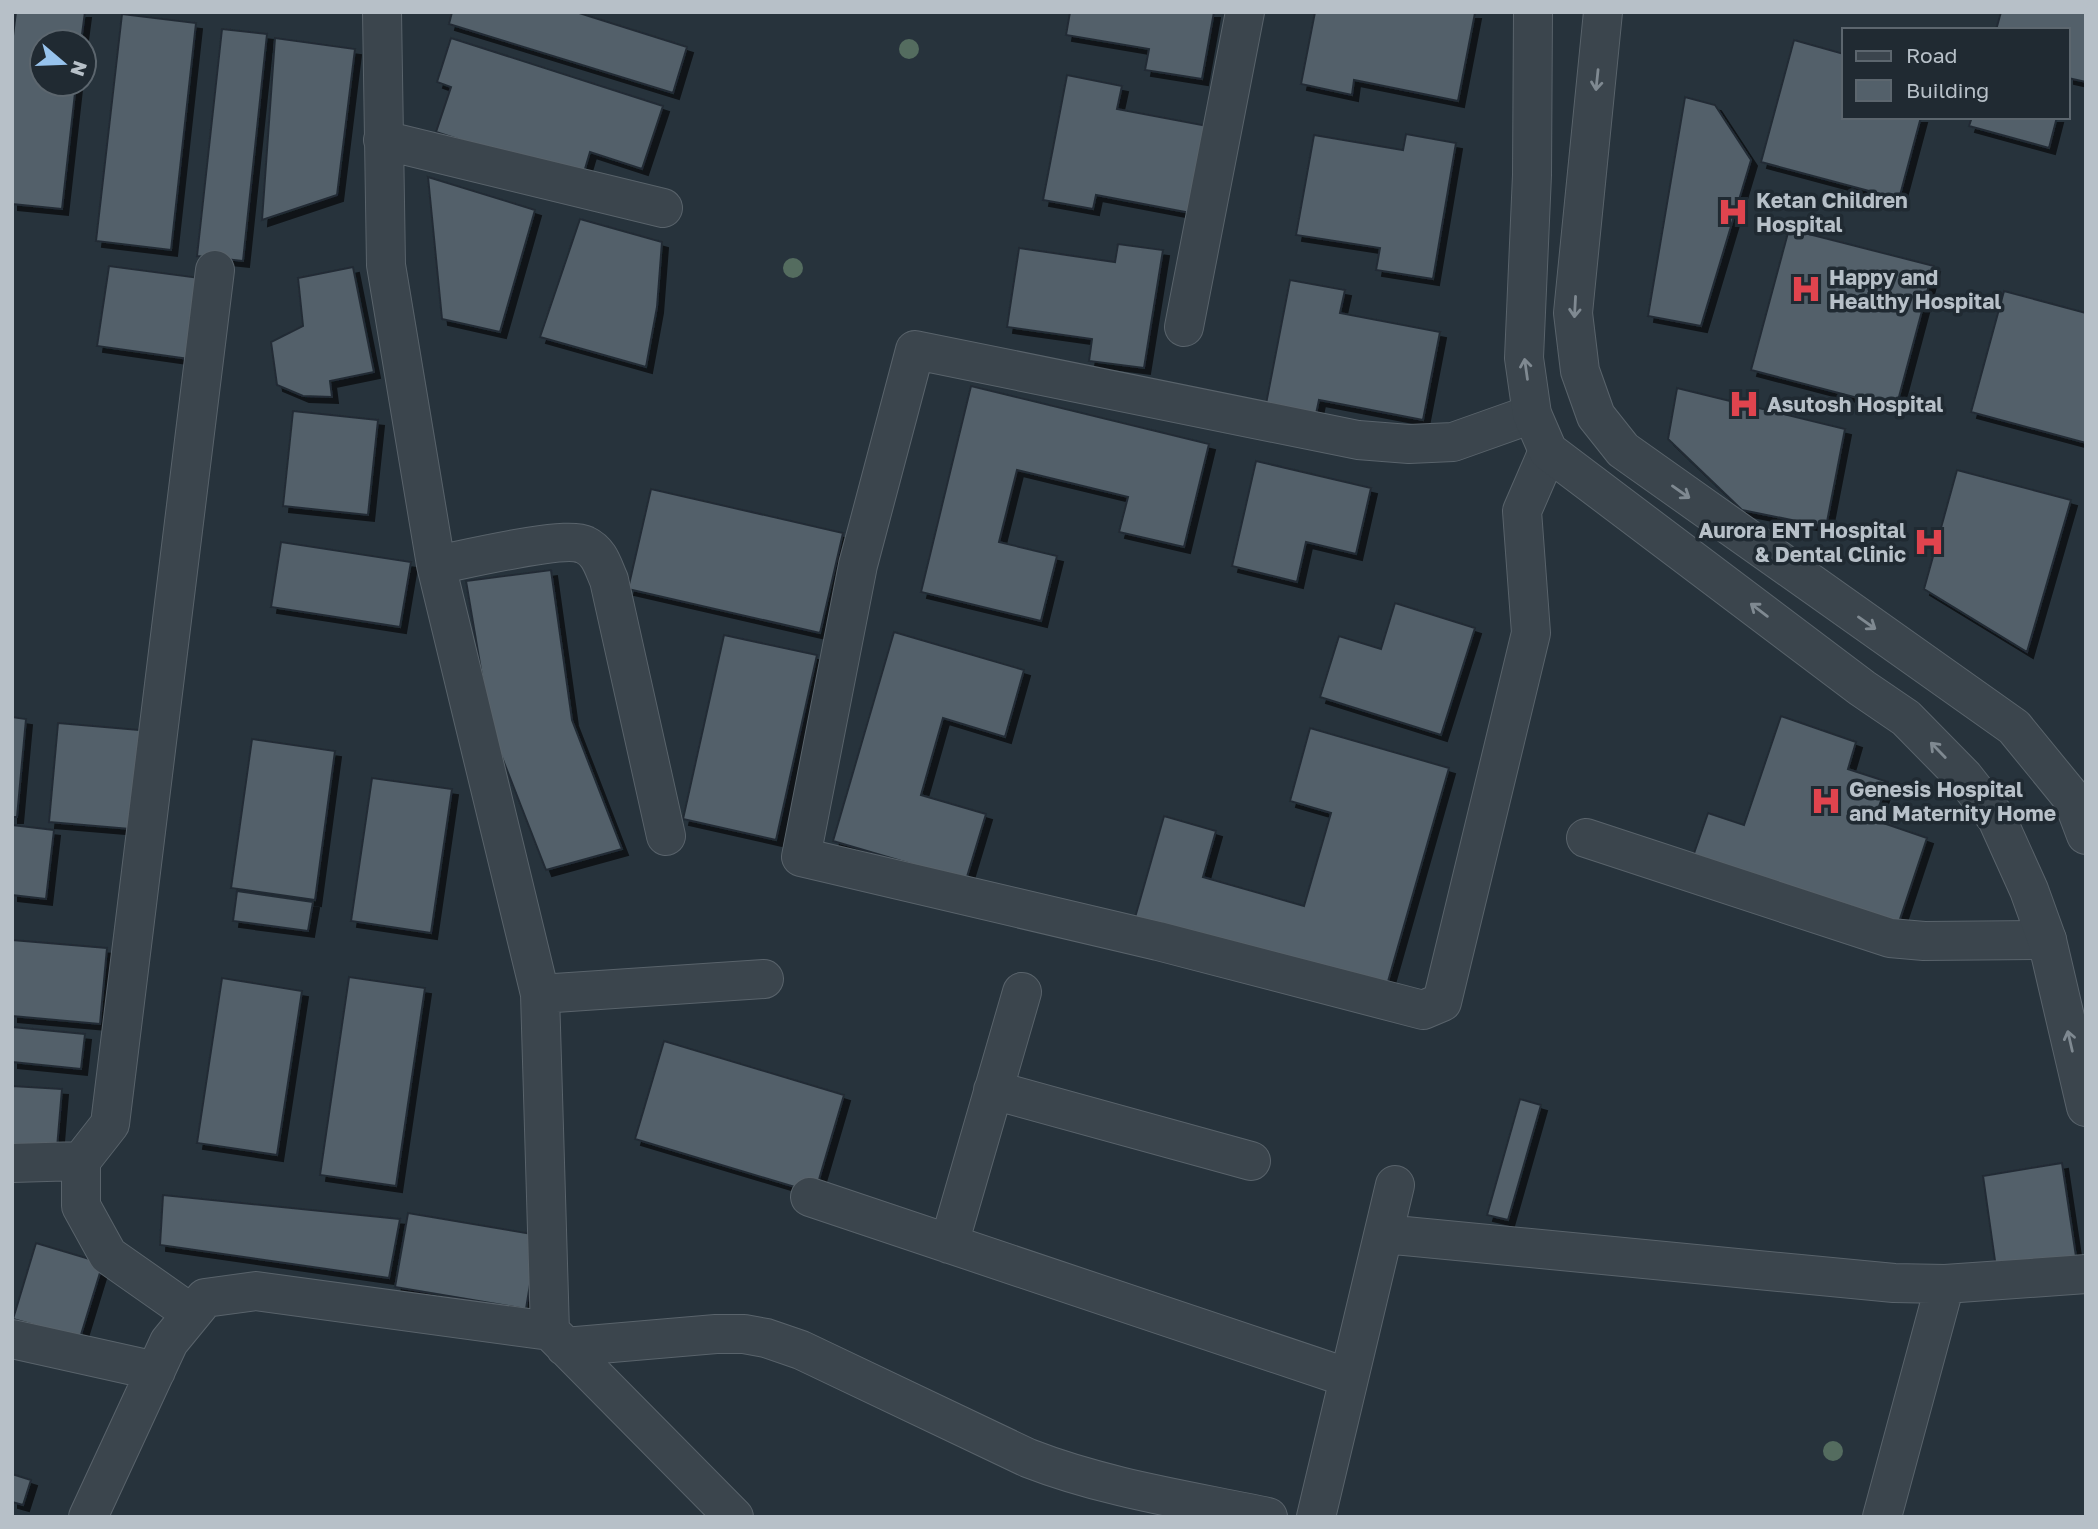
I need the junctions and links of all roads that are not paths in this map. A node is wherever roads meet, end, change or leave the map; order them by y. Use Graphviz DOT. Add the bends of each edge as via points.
graph roads {
  1 [pos="382,12"];
  2 [pos="1245,12"];
  3 [pos="1533,12"];
  4 [pos="1603,12"];
  5 [pos="383,139"];
  6 [pos="663,208"];
  7 [pos="215,270"];
  8 [pos="1184,327"];
  9 [pos="1532,414"];
  10 [pos="1548,451"];
  11 [pos="436,565"];
  12 [pos="2086,834"];
  13 [pos="666,836"];
  14 [pos="1586,838"];
  15 [pos="2047,940"];
  16 [pos="764,979"];
  17 [pos="1022,992"];
  18 [pos="540,994"];
  19 [pos="993,1090"];
  20 [pos="2086,1107"];
  21 [pos="82,1161"];
  22 [pos="1251,1161"];
  23 [pos="12,1163"];
  24 [pos="1395,1185"];
  25 [pos="810,1197"];
  26 [pos="1384,1234"];
  27 [pos="949,1244"];
  28 [pos="2086,1274"];
  29 [pos="1945,1284"];
  30 [pos="192,1314"];
  31 [pos="12,1339"];
  32 [pos="557,1339"];
  33 [pos="156,1371"];
  34 [pos="1349,1378"];
  35 [pos="88,1517"];
  36 [pos="734,1517"];
  37 [pos="1268,1517"];
  38 [pos="1316,1517"];
  39 [pos="1882,1517"];
  1 -- 5 [label="street"];
  2 -- 8 [label="street"];
  9 -- 3 [label="street, one-way" via="1524,358"];
  4 -- 12 [label="street, one-way" via="1573,313 1580,371 1596,416 1623,450 2014,727 2072,798"];
  5 -- 6 [label="street"];
  5 -- 11 [label="street" via="386,265"];
  7 -- 21 [label="street" via="110,1124"];
  9 -- 10 [label="street"];
  9 -- 10 [label="street" via="1453,442 1358,440 915,350 858,565 801,857 1158,941 1423,1010 1442,1002 1531,633 1522,511"];
  15 -- 10 [label="street, one-way" via="1997,819 1964,777 1906,718"];
  11 -- 13 [label="street" via="557,543 584,544 599,556 609,580"];
  11 -- 18 [label="street"];
  14 -- 15 [label="street" via="1890,938"];
  20 -- 15 [label="street, one-way"];
  16 -- 18 [label="street"];
  17 -- 19 [label="street"];
  18 -- 32 [label="street"];
  19 -- 22 [label="street"];
  19 -- 27 [label="street"];
  21 -- 23 [label="street"];
  21 -- 30 [label="street" via="81,1206 108,1255"];
  24 -- 26 [label="street"];
  25 -- 27 [label="street"];
  26 -- 29 [label="street" via="1894,1283"];
  26 -- 34 [label="street"];
  27 -- 34 [label="street"];
  28 -- 29 [label="street"];
  29 -- 39 [label="street"];
  30 -- 32 [label="street" via="205,1298 256,1291"];
  30 -- 33 [label="street" via="169,1342"];
  31 -- 33 [label="street"];
  32 -- 36 [label="street"];
  32 -- 37 [label="street" via="716,1334 766,1338 801,1350 1028,1458 1107,1483"];
  33 -- 35 [label="street"];
  34 -- 38 [label="street"];
}
